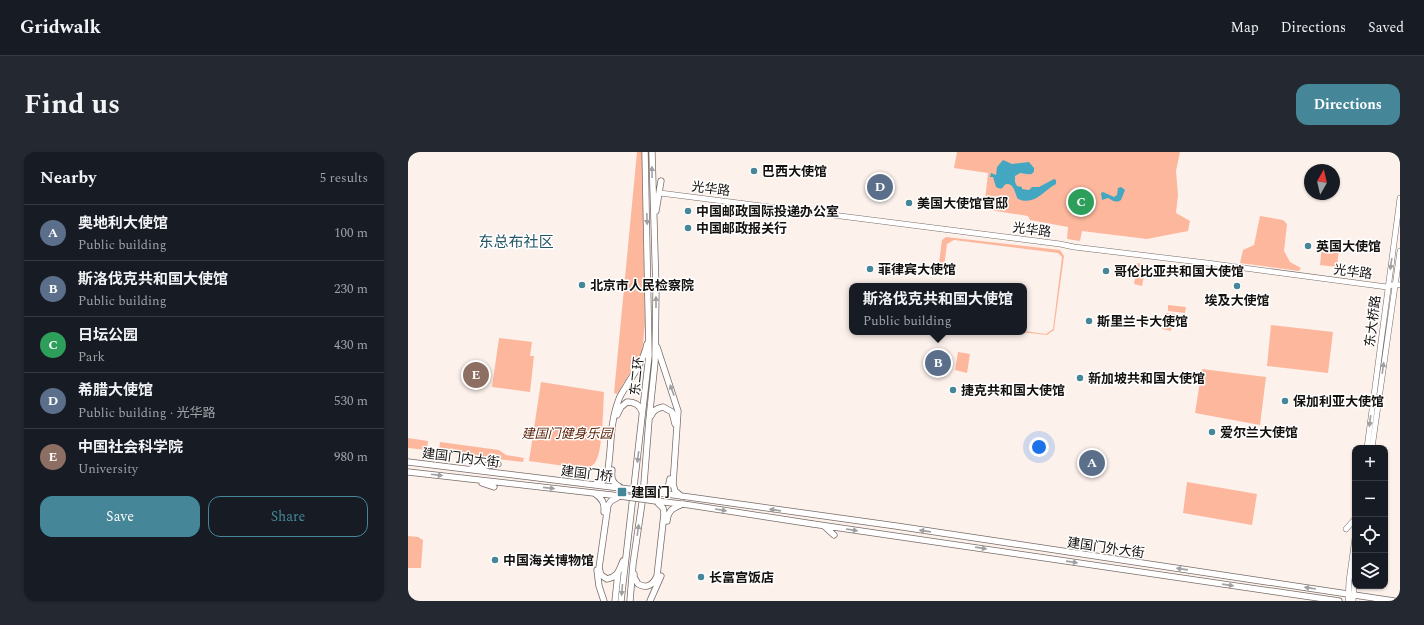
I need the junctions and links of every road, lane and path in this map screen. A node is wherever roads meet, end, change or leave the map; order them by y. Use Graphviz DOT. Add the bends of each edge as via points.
graph roads {
  1 [pos="646,152"];
  2 [pos="652,152"];
  3 [pos="661,181"];
  4 [pos="660,193"];
  5 [pos="1400,198"];
  6 [pos="653,227"];
  7 [pos="1400,251"];
  8 [pos="1398,285"];
  9 [pos="1387,287"];
  10 [pos="1397,291"];
  11 [pos="650,332"];
  12 [pos="656,341"];
  13 [pos="616,413"];
  14 [pos="642,418"];
  15 [pos="649,420"];
  16 [pos="676,428"];
  17 [pos="1367,445"];
  18 [pos="1372,445"];
  19 [pos="408,462"];
  20 [pos="498,464"];
  21 [pos="466,469"];
  22 [pos="408,472"];
  23 [pos="511,475"];
  24 [pos="466,479"];
  25 [pos="510,484"];
  26 [pos="594,484"];
  27 [pos="494,487"];
  28 [pos="620,488"];
  29 [pos="594,493"];
  30 [pos="660,493"];
  31 [pos="620,496"];
  32 [pos="681,496"];
  33 [pos="656,501"];
  34 [pos="683,504"];
  35 [pos="1352,522"];
  36 [pos="824,525"];
  37 [pos="1346,529"];
  38 [pos="834,535"];
  39 [pos="626,552"];
  40 [pos="1353,553"];
  41 [pos="599,564"];
  42 [pos="633,564"];
  43 [pos="660,571"];
  44 [pos="618,573"];
  45 [pos="1352,597"];
  46 [pos="604,601"];
  47 [pos="615,601"];
  48 [pos="621,601"];
  49 [pos="630,601"];
  50 [pos="650,601"];
  51 [pos="1338,601"];
  52 [pos="1348,601"];
  53 [pos="1394,601"];
  1 -- 11 [label="highway, 东二环, one-way"];
  6 -- 2 [label="highway, 东二环, one-way"];
  3 -- 6 [label="highway"];
  4 -- 9 [label="main road, 光华路"];
  5 -- 9 [label="main road, 东大桥路, one-way"];
  12 -- 6 [label="highway, 东二环, one-way"];
  7 -- 8 [label="main road, 东大桥路"];
  8 -- 9 [label="main road, 光华路"];
  8 -- 10 [label="main road, 东大桥路"];
  9 -- 17 [label="main road, 东大桥路, one-way"];
  18 -- 10 [label="main road, 东大桥路, one-way"];
  11 -- 13 [label="highway" via="642,361 621,392"];
  11 -- 14 [label="highway, 东二环"];
  12 -- 15 [label="highway, 东二环"];
  16 -- 12 [label="highway, one-way" via="678,411"];
  13 -- 14 [label="highway" via="624,404 631,402 640,406"];
  13 -- 26 [label="highway" via="608,476"];
  13 -- 28 [label="highway" via="611,476 613,483"];
  14 -- 39 [label="highway, 东二环, one-way"];
  15 -- 16 [label="highway" via="653,411 663,407 672,412"];
  42 -- 15 [label="highway, 东二环, one-way" via="643,496"];
  16 -- 30 [label="highway" via="669,485"];
  16 -- 32 [label="highway" via="673,484 675,491"];
  19 -- 21 [label="highway, 建国门内大街"];
  20 -- 21 [label="highway"];
  21 -- 23 [label="highway, 建国门内大街"];
  22 -- 24 [label="highway, 建国门内大街, one-way"];
  23 -- 26 [label="highway, 建国门桥"];
  24 -- 25 [label="highway, 建国门内大街"];
  24 -- 27 [label="highway"];
  25 -- 29 [label="highway, 建国门桥, one-way"];
  26 -- 28 [label="highway, 建国门桥"];
  28 -- 30 [label="highway, 建国门桥, bridge"];
  29 -- 31 [label="highway, 建国门桥"];
  29 -- 41 [label="highway" via="602,498 604,507"];
  30 -- 32 [label="highway, 建国门桥"];
  31 -- 33 [label="highway, 建国门桥, bridge"];
  31 -- 41 [label="highway" via="608,505"];
  45 -- 32 [label="highway, 建国门外大街, one-way" via="896,526"];
  33 -- 34 [label="highway, 建国门桥"];
  33 -- 43 [label="highway" via="663,508 664,514"];
  34 -- 36 [label="highway, 建国门外大街, one-way, bridge"];
  34 -- 43 [label="highway" via="674,507 668,515"];
  35 -- 37 [label="main road"];
  36 -- 38 [label="highway"];
  36 -- 51 [label="highway, 建国门外大街, one-way"];
  39 -- 44 [label="highway"];
  39 -- 48 [label="highway, 东二环, one-way"];
  40 -- 45 [label="main road" via="1349,581"];
  41 -- 44 [label="highway" via="603,577 610,578"];
  41 -- 46 [label="highway" via="599,586"];
  42 -- 43 [label="highway" via="634,577 642,586 652,584"];
  42 -- 49 [label="highway, 东二环"];
  43 -- 50 [label="highway"];
  44 -- 47 [label="highway"];
  45 -- 52 [label="main road"];
  45 -- 53 [label="highway, 建国门外大街"];
}
